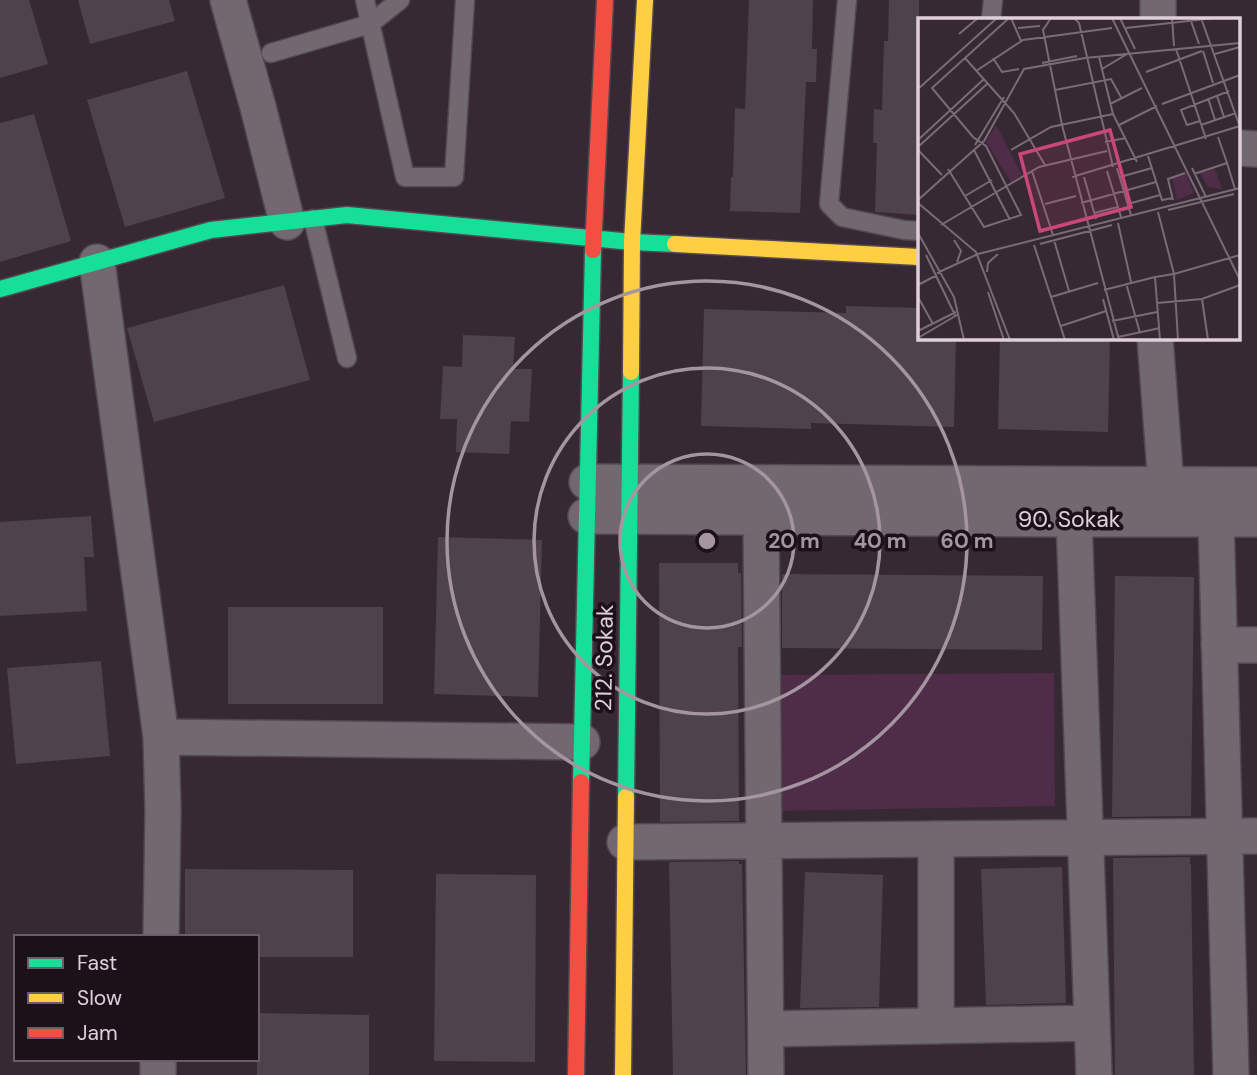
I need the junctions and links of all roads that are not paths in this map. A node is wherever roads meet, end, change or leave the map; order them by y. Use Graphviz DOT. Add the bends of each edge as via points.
graph roads {
  1 [pos="228,0"];
  2 [pos="365,0"];
  3 [pos="400,0"];
  4 [pos="465,0"];
  5 [pos="605,0"];
  6 [pos="645,0"];
  7 [pos="847,0"];
  8 [pos="993,0"];
  9 [pos="1158,0"];
  10 [pos="991,18"];
  11 [pos="1158,18"];
  12 [pos="370,24"];
  13 [pos="271,53"];
  14 [pos="300,220"];
  15 [pos="918,231"];
  16 [pos="593,239"];
  17 [pos="632,242"];
  18 [pos="918,257"];
  19 [pos="97,262"];
  20 [pos="0,289"];
  21 [pos="1155,340"];
  22 [pos="347,358"];
  23 [pos="1166,485"];
  24 [pos="1257,485"];
  25 [pos="587,499"];
  26 [pos="629,499"];
  27 [pos="761,517"];
  28 [pos="1074,519"];
  29 [pos="1216,519"];
  30 [pos="1257,519"];
  31 [pos="1219,645"];
  32 [pos="1257,645"];
  33 [pos="161,737"];
  34 [pos="582,742"];
  35 [pos="1241,836"];
  36 [pos="1086,838"];
  37 [pos="936,839"];
  38 [pos="765,840"];
  39 [pos="625,842"];
  40 [pos="160,935"];
  41 [pos="1092,1023"];
  42 [pos="1243,1024"];
  43 [pos="936,1026"];
  44 [pos="766,1028"];
  45 [pos="576,1075"];
  46 [pos="623,1075"];
  47 [pos="766,1075"];
  48 [pos="1094,1075"];
  49 [pos="1231,1075"];
  1 -- 14 [label="street" via="258,107"];
  2 -- 12 [label="lane"];
  3 -- 12 [label="lane"];
  4 -- 12 [label="lane" via="454,177 405,177"];
  5 -- 16 [label="street"];
  6 -- 17 [label="street, 212. Sokak"];
  7 -- 15 [label="lane" via="829,204 842,217"];
  8 -- 10 [label="lane"];
  9 -- 11 [label="street"];
  12 -- 13 [label="lane"];
  14 -- 16 [label="street" via="347,215"];
  14 -- 19 [label="street" via="211,230"];
  14 -- 22 [label="lane"];
  16 -- 17 [label="street"];
  16 -- 25 [label="street"];
  17 -- 18 [label="street"];
  17 -- 26 [label="street, 212. Sokak"];
  19 -- 20 [label="street"];
  19 -- 33 [label="street"];
  21 -- 23 [label="street"];
  23 -- 24 [label="street, 90. Sokak"];
  23 -- 26 [label="street, 90. Sokak"];
  25 -- 26 [label="street, 90. Sokak"];
  25 -- 34 [label="street"];
  26 -- 27 [label="street, 90. Sokak"];
  26 -- 39 [label="street, 212. Sokak"];
  27 -- 28 [label="street, 90. Sokak"];
  27 -- 38 [label="street"];
  28 -- 29 [label="street, 90. Sokak"];
  28 -- 36 [label="street"];
  29 -- 30 [label="street, 90. Sokak"];
  29 -- 31 [label="street"];
  31 -- 32 [label="street"];
  31 -- 35 [label="street"];
  33 -- 34 [label="street"];
  33 -- 40 [label="street"];
  34 -- 45 [label="street"];
  35 -- 36 [label="street"];
  35 -- 42 [label="street"];
  36 -- 37 [label="street"];
  36 -- 41 [label="street"];
  37 -- 38 [label="street"];
  37 -- 43 [label="street"];
  38 -- 39 [label="street"];
  38 -- 44 [label="street"];
  39 -- 46 [label="street, 212. Sokak"];
  41 -- 43 [label="street"];
  41 -- 48 [label="street"];
  42 -- 49 [label="street"];
  43 -- 44 [label="street"];
  44 -- 47 [label="street"];
}
